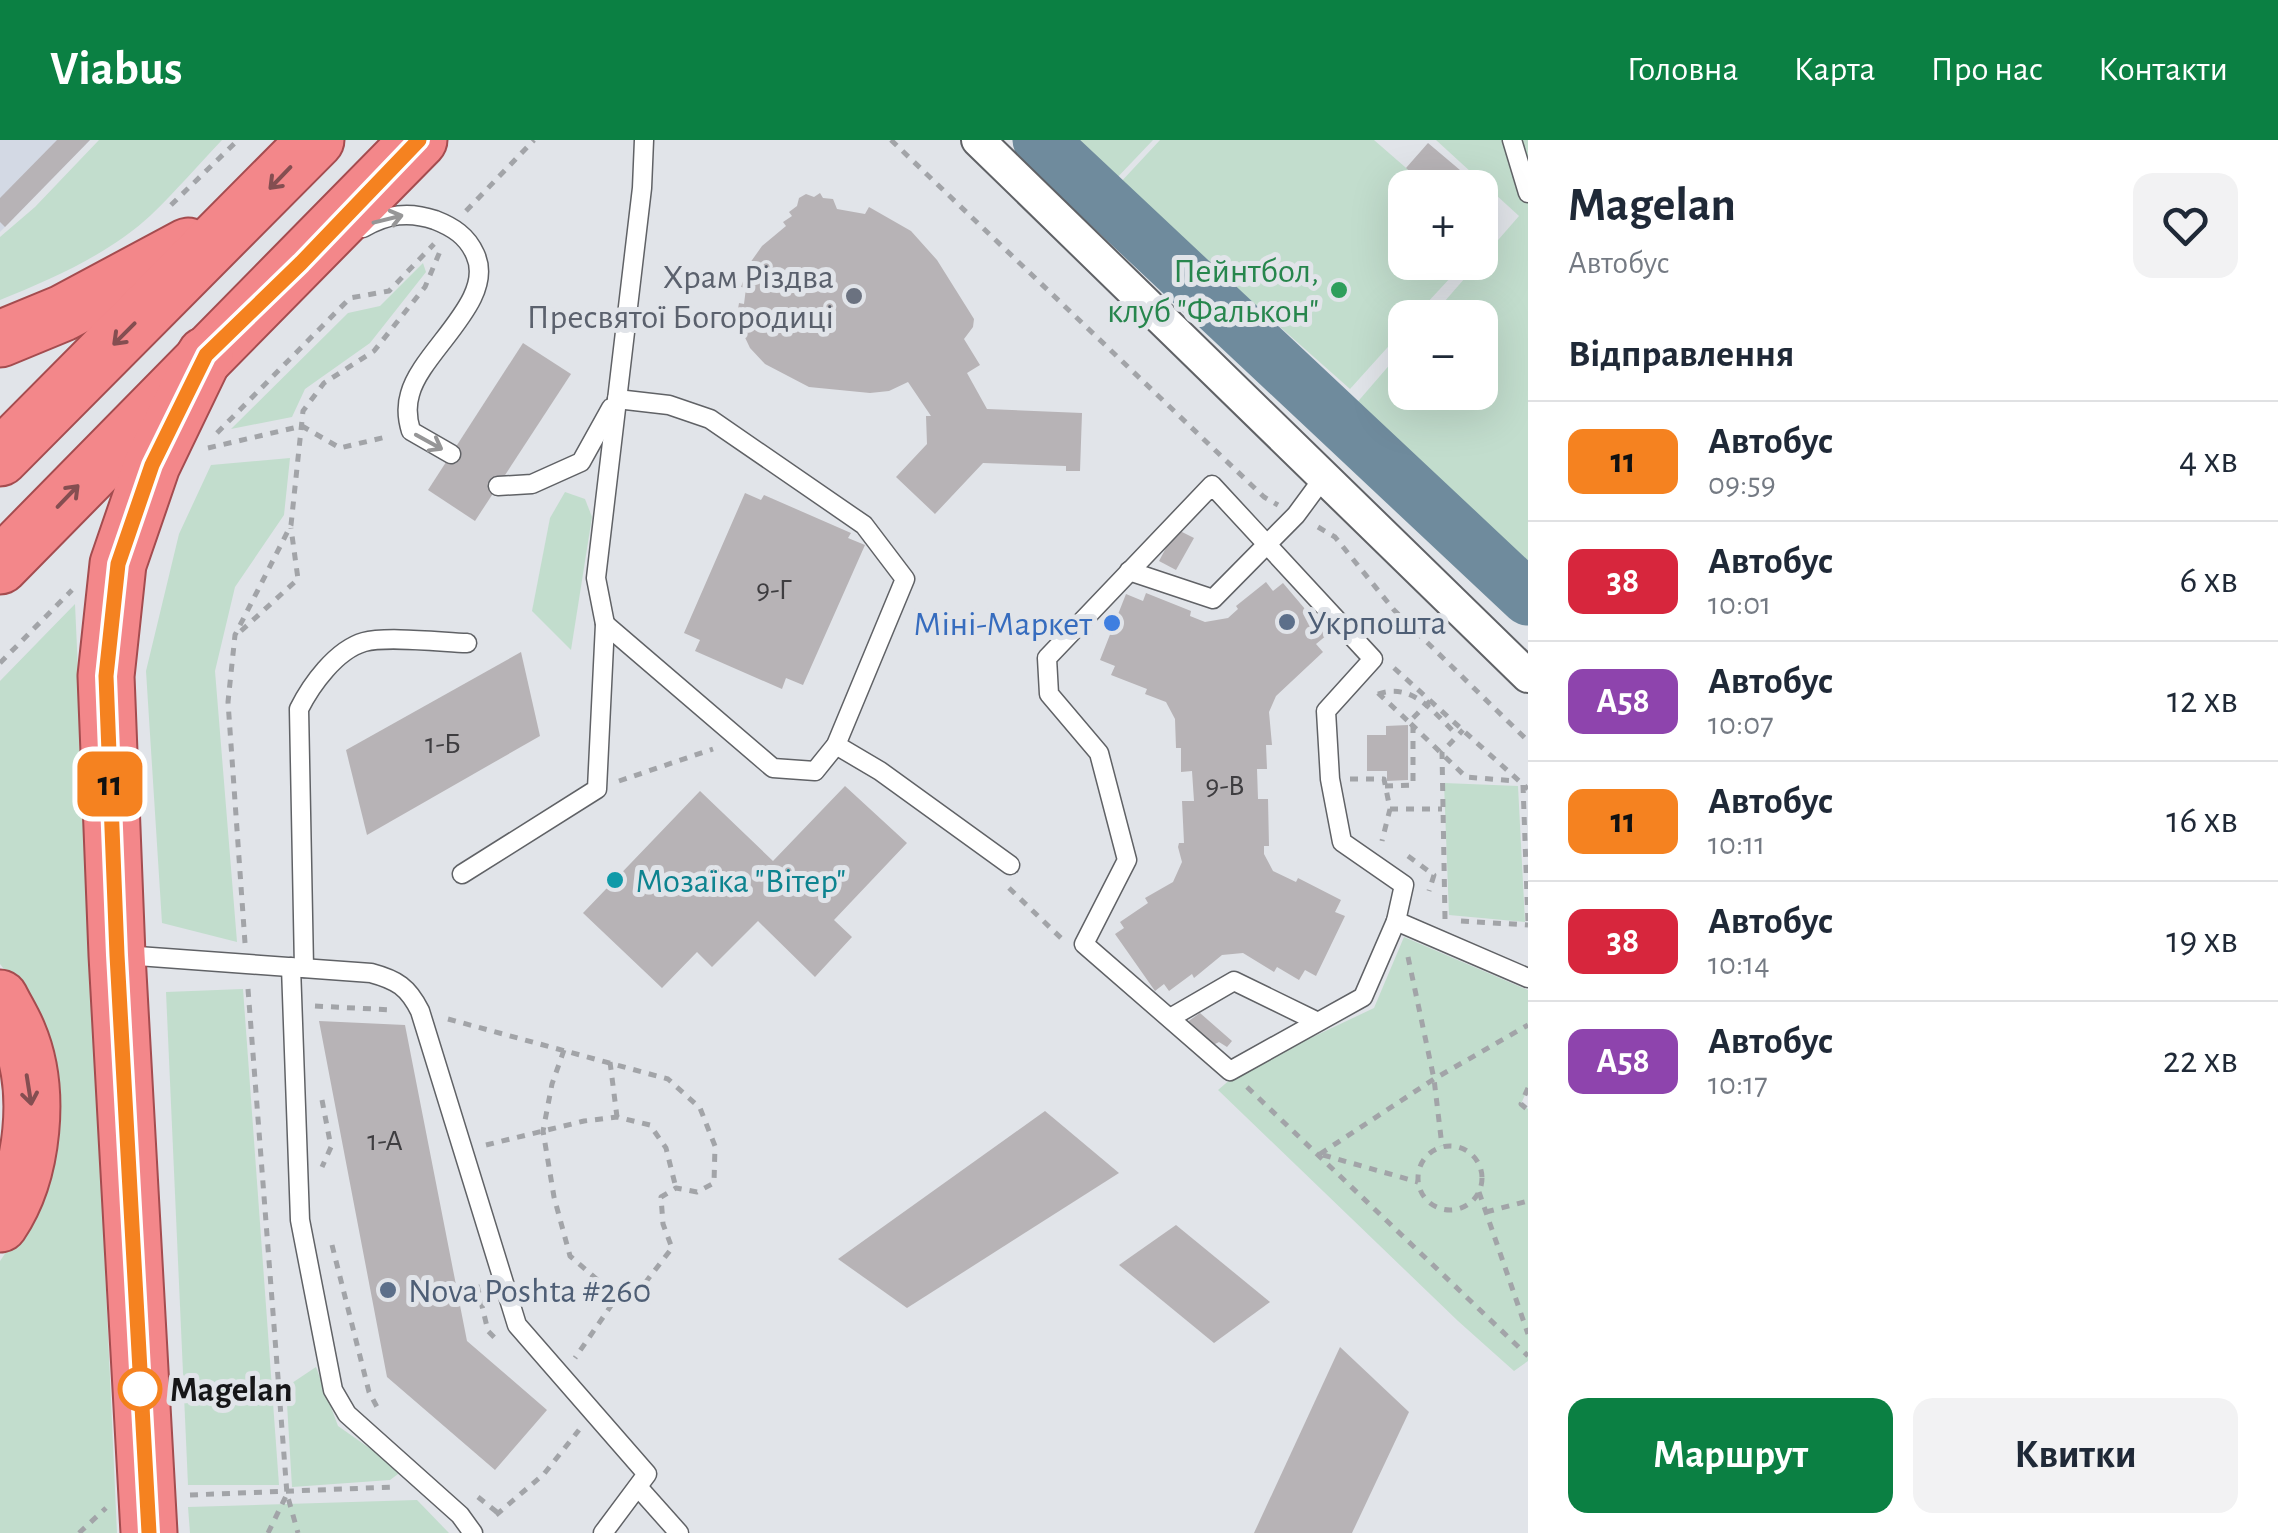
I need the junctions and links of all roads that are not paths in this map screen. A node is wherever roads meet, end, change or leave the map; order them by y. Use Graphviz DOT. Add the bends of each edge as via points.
graph roads {
  1 [pos="316,140"];
  2 [pos="419,140"];
  3 [pos="644,140"];
  4 [pos="978,140"];
  5 [pos="1512,140"];
  6 [pos="1528,194"];
  7 [pos="243,216"];
  8 [pos="301,263"];
  9 [pos="0,339"];
  10 [pos="206,355"];
  11 [pos="616,399"];
  12 [pos="451,454"];
  13 [pos="0,458"];
  14 [pos="1324,477"];
  15 [pos="498,486"];
  16 [pos="1268,544"];
  17 [pos="0,566"];
  18 [pos="1129,571"];
  19 [pos="604,624"];
  20 [pos="467,643"];
  21 [pos="1528,676"];
  22 [pos="836,745"];
  23 [pos="1010,865"];
  24 [pos="462,874"];
  25 [pos="1396,921"];
  26 [pos="117,955"];
  27 [pos="298,968"];
  28 [pos="1528,978"];
  29 [pos="0,998"];
  30 [pos="1170,1018"];
  31 [pos="1316,1022"];
  32 [pos="0,1224"];
  33 [pos="638,1487"];
  34 [pos="148,1508"];
  35 [pos="480,1528"];
  36 [pos="603,1533"];
  37 [pos="679,1533"];
  1 -- 7 [label="highway, one-way"];
  2 -- 8 [label="highway"];
  3 -- 11 [label="lane"];
  4 -- 14 [label="street"];
  5 -- 6 [label="lane"];
  7 -- 9 [label="highway" via="63,313"];
  7 -- 13 [label="highway, one-way"];
  8 -- 10 [label="highway"];
  8 -- 12 [label="lane, one-way" via="381,217 416,213 451,226 470,242 479,263 478,288 410,390 406,417 410,431"];
  17 -- 10 [label="highway, one-way"];
  10 -- 26 [label="highway" via="152,465 118,564 106,676"];
  11 -- 15 [label="lane" via="581,462 532,484"];
  11 -- 19 [label="lane" via="596,578"];
  11 -- 22 [label="lane" via="668,404 710,419 864,525 905,579"];
  14 -- 16 [label="lane"];
  14 -- 21 [label="street"];
  16 -- 18 [label="lane" via="1213,600"];
  16 -- 18 [label="lane" via="1212,485"];
  16 -- 25 [label="lane" via="1374,659 1326,712 1330,779 1342,842 1404,885"];
  18 -- 30 [label="lane" via="1047,658 1048,694 1099,753 1127,860 1084,944"];
  19 -- 22 [label="lane" via="773,768 815,770"];
  19 -- 24 [label="lane" via="598,789"];
  20 -- 27 [label="lane" via="366,641 335,663 299,710"];
  22 -- 23 [label="lane"];
  25 -- 28 [label="lane"];
  25 -- 31 [label="lane" via="1363,997"];
  26 -- 27 [label="lane"];
  26 -- 34 [label="highway"];
  27 -- 33 [label="lane" via="372,973 394,979 413,996 517,1326 647,1474"];
  27 -- 35 [label="lane" via="300,1220 333,1390 347,1414"];
  29 -- 32 [label="highway, one-way" via="20,1037 32,1103 28,1155"];
  30 -- 31 [label="lane" via="1234,981"];
  30 -- 31 [label="lane" via="1230,1072"];
  33 -- 36 [label="lane"];
  33 -- 37 [label="lane"];
}
